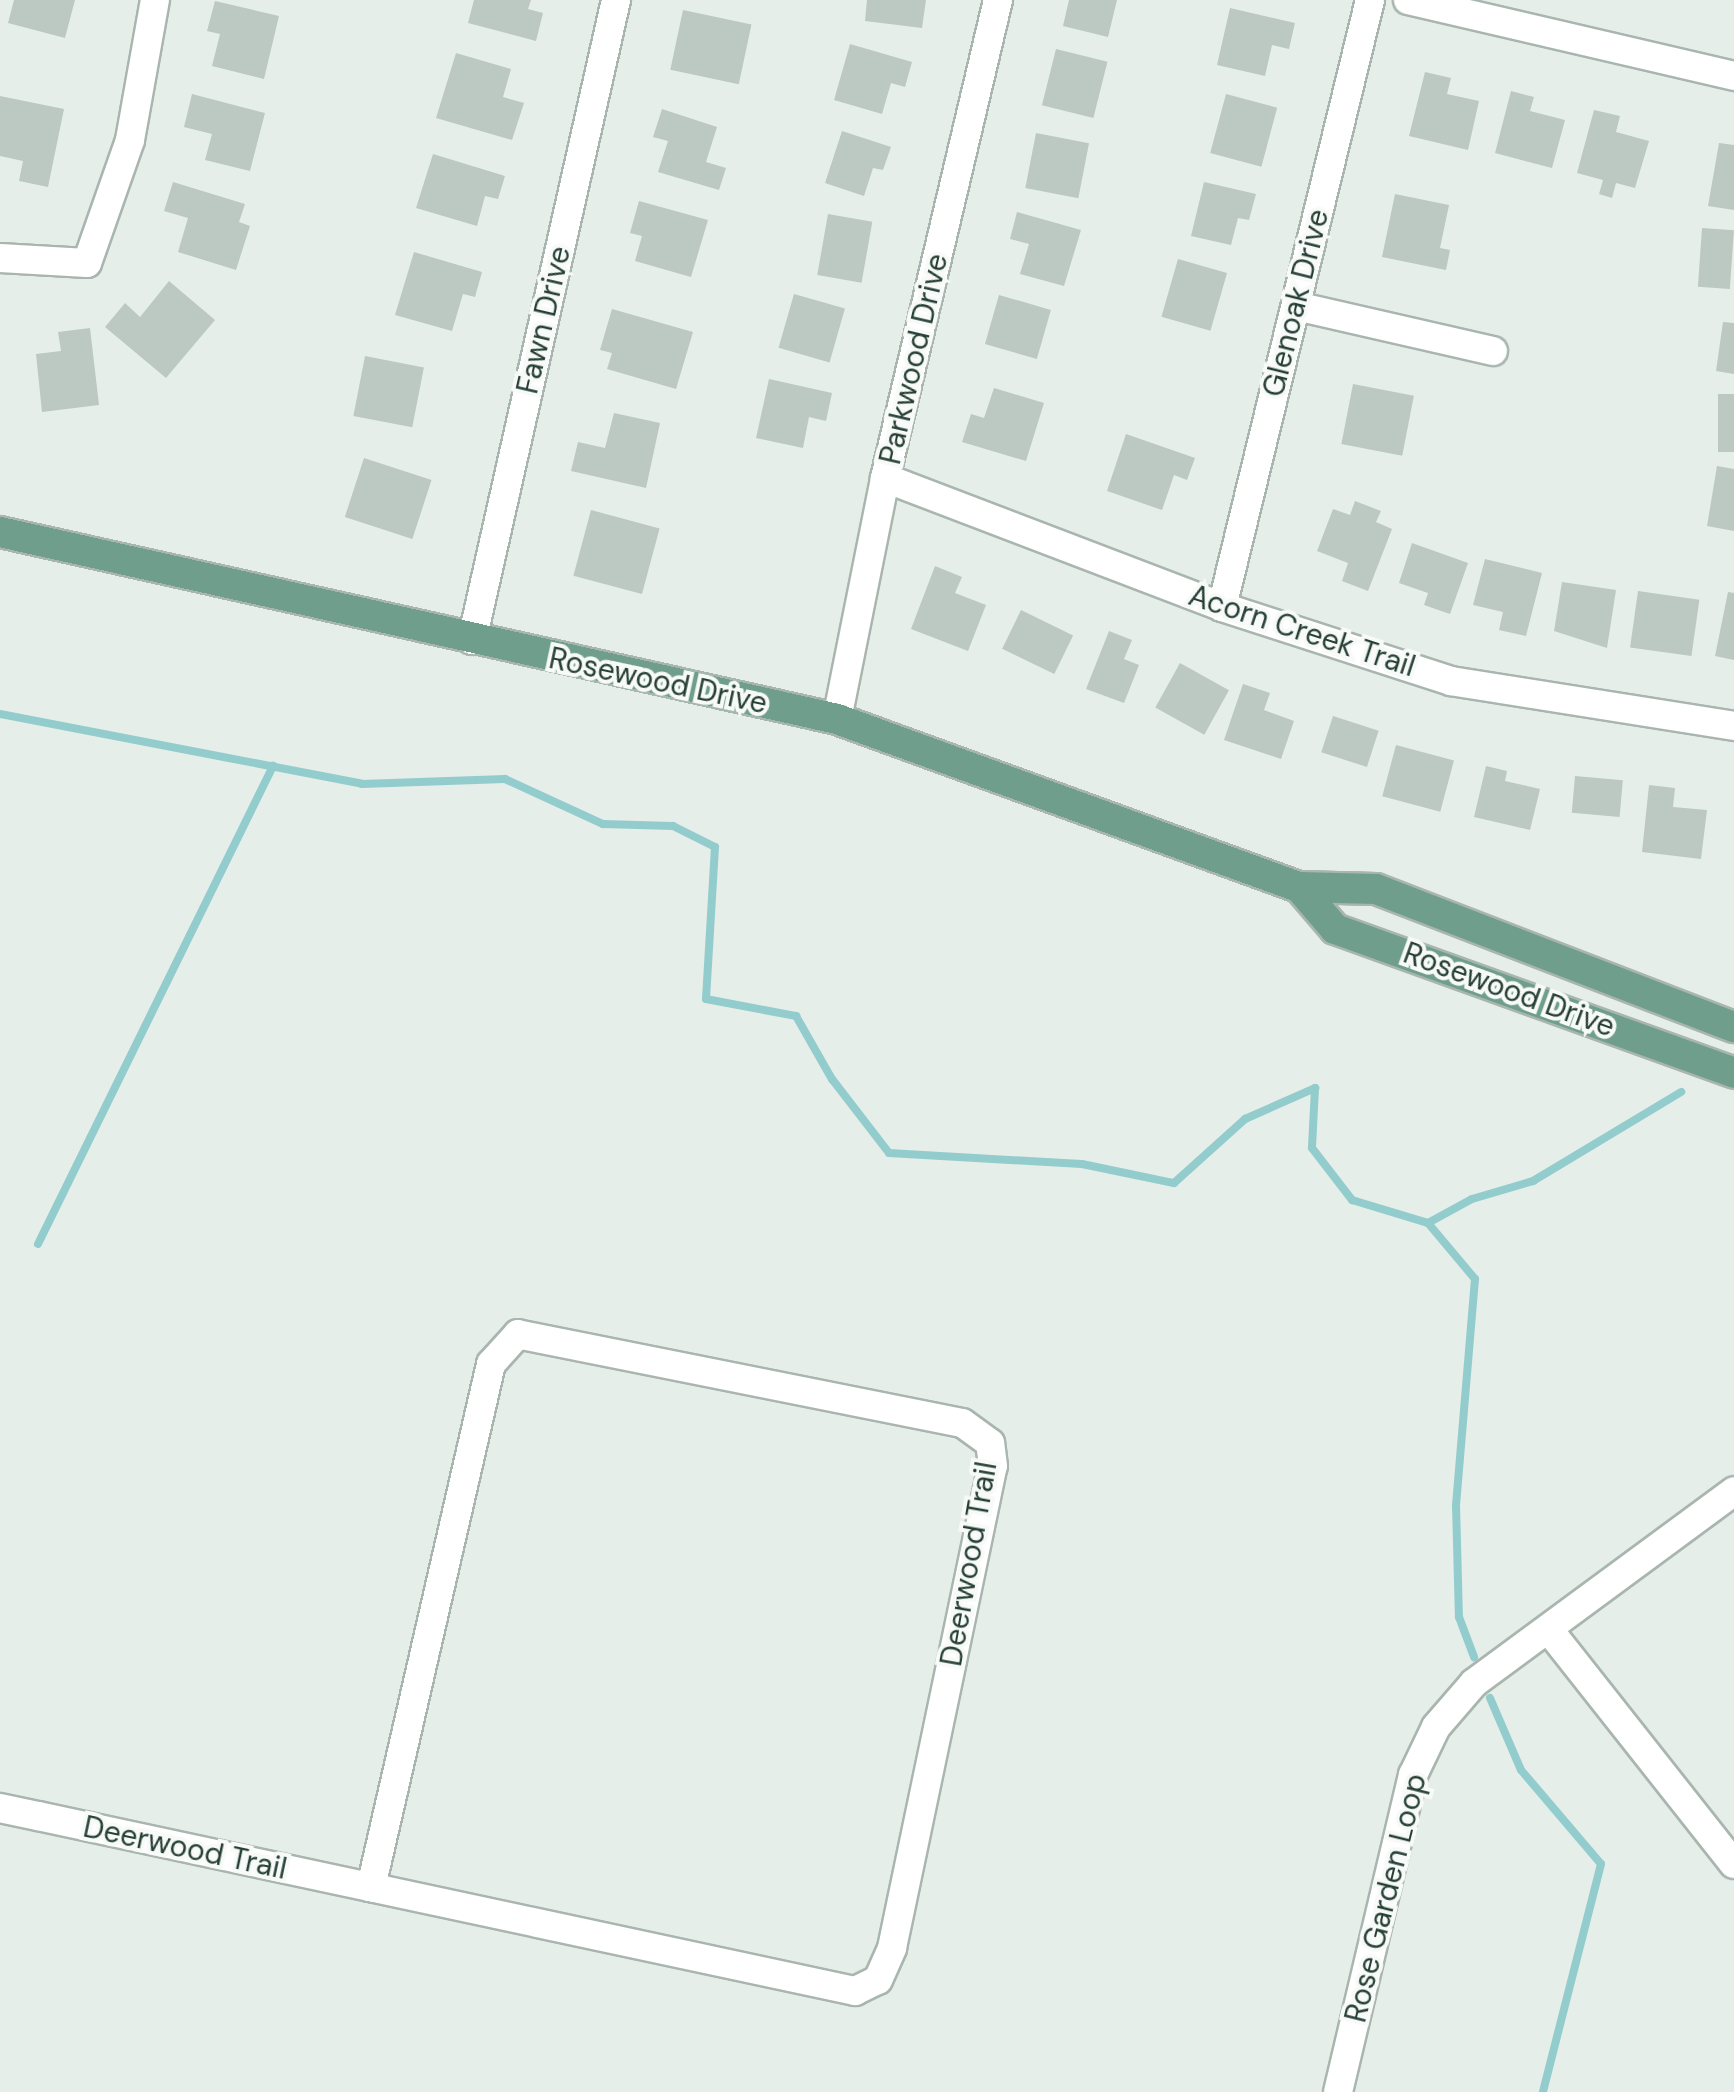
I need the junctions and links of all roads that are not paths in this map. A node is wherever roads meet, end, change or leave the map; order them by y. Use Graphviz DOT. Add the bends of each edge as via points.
graph roads {
  1 [pos="155,0"];
  2 [pos="616,0"];
  3 [pos="998,0"];
  4 [pos="1370,0"];
  5 [pos="1408,0"];
  6 [pos="1734,76"];
  7 [pos="0,258"];
  8 [pos="1296,306"];
  9 [pos="1493,351"];
  10 [pos="886,478"];
  11 [pos="0,532"];
  12 [pos="1222,607"];
  13 [pos="472,640"];
  14 [pos="836,720"];
  15 [pos="1734,726"];
  16 [pos="1299,887"];
  17 [pos="1734,1027"];
  18 [pos="1734,1074"];
  19 [pos="1734,1490"];
  20 [pos="1550,1630"];
  21 [pos="0,1808"];
  22 [pos="1734,1864"];
  23 [pos="371,1887"];
  24 [pos="1338,2092"];
  1 -- 7 [label="street" via="130,140 87,263"];
  2 -- 13 [label="street, Fawn Drive"];
  3 -- 10 [label="street, Parkwood Drive"];
  4 -- 8 [label="street, Glenoak Drive"];
  5 -- 6 [label="street"];
  8 -- 9 [label="street"];
  8 -- 12 [label="street, Glenoak Drive"];
  10 -- 12 [label="street, Acorn Creek Trail"];
  10 -- 14 [label="street, Parkwood Drive"];
  11 -- 13 [label="main road, Rosewood Drive"];
  12 -- 15 [label="street, Acorn Creek Trail" via="1450,680"];
  13 -- 14 [label="main road, Rosewood Drive"];
  14 -- 16 [label="main road, Rosewood Drive"];
  16 -- 17 [label="main road, Rosewood Drive" via="1376,889"];
  16 -- 18 [label="main road, Rosewood Drive" via="1335,929"];
  19 -- 20 [label="street, Rose Garden Loop"];
  20 -- 22 [label="street"];
  20 -- 24 [label="street, Rose Garden Loop" via="1474,1684 1436,1727 1412,1775"];
  21 -- 23 [label="street, Deerwood Trail"];
  23 -- 23 [label="street, Deerwood Trail" via="856,1991 878,1980 892,1948 973,1562 993,1466 990,1443 962,1423 518,1334 492,1364"];
}
